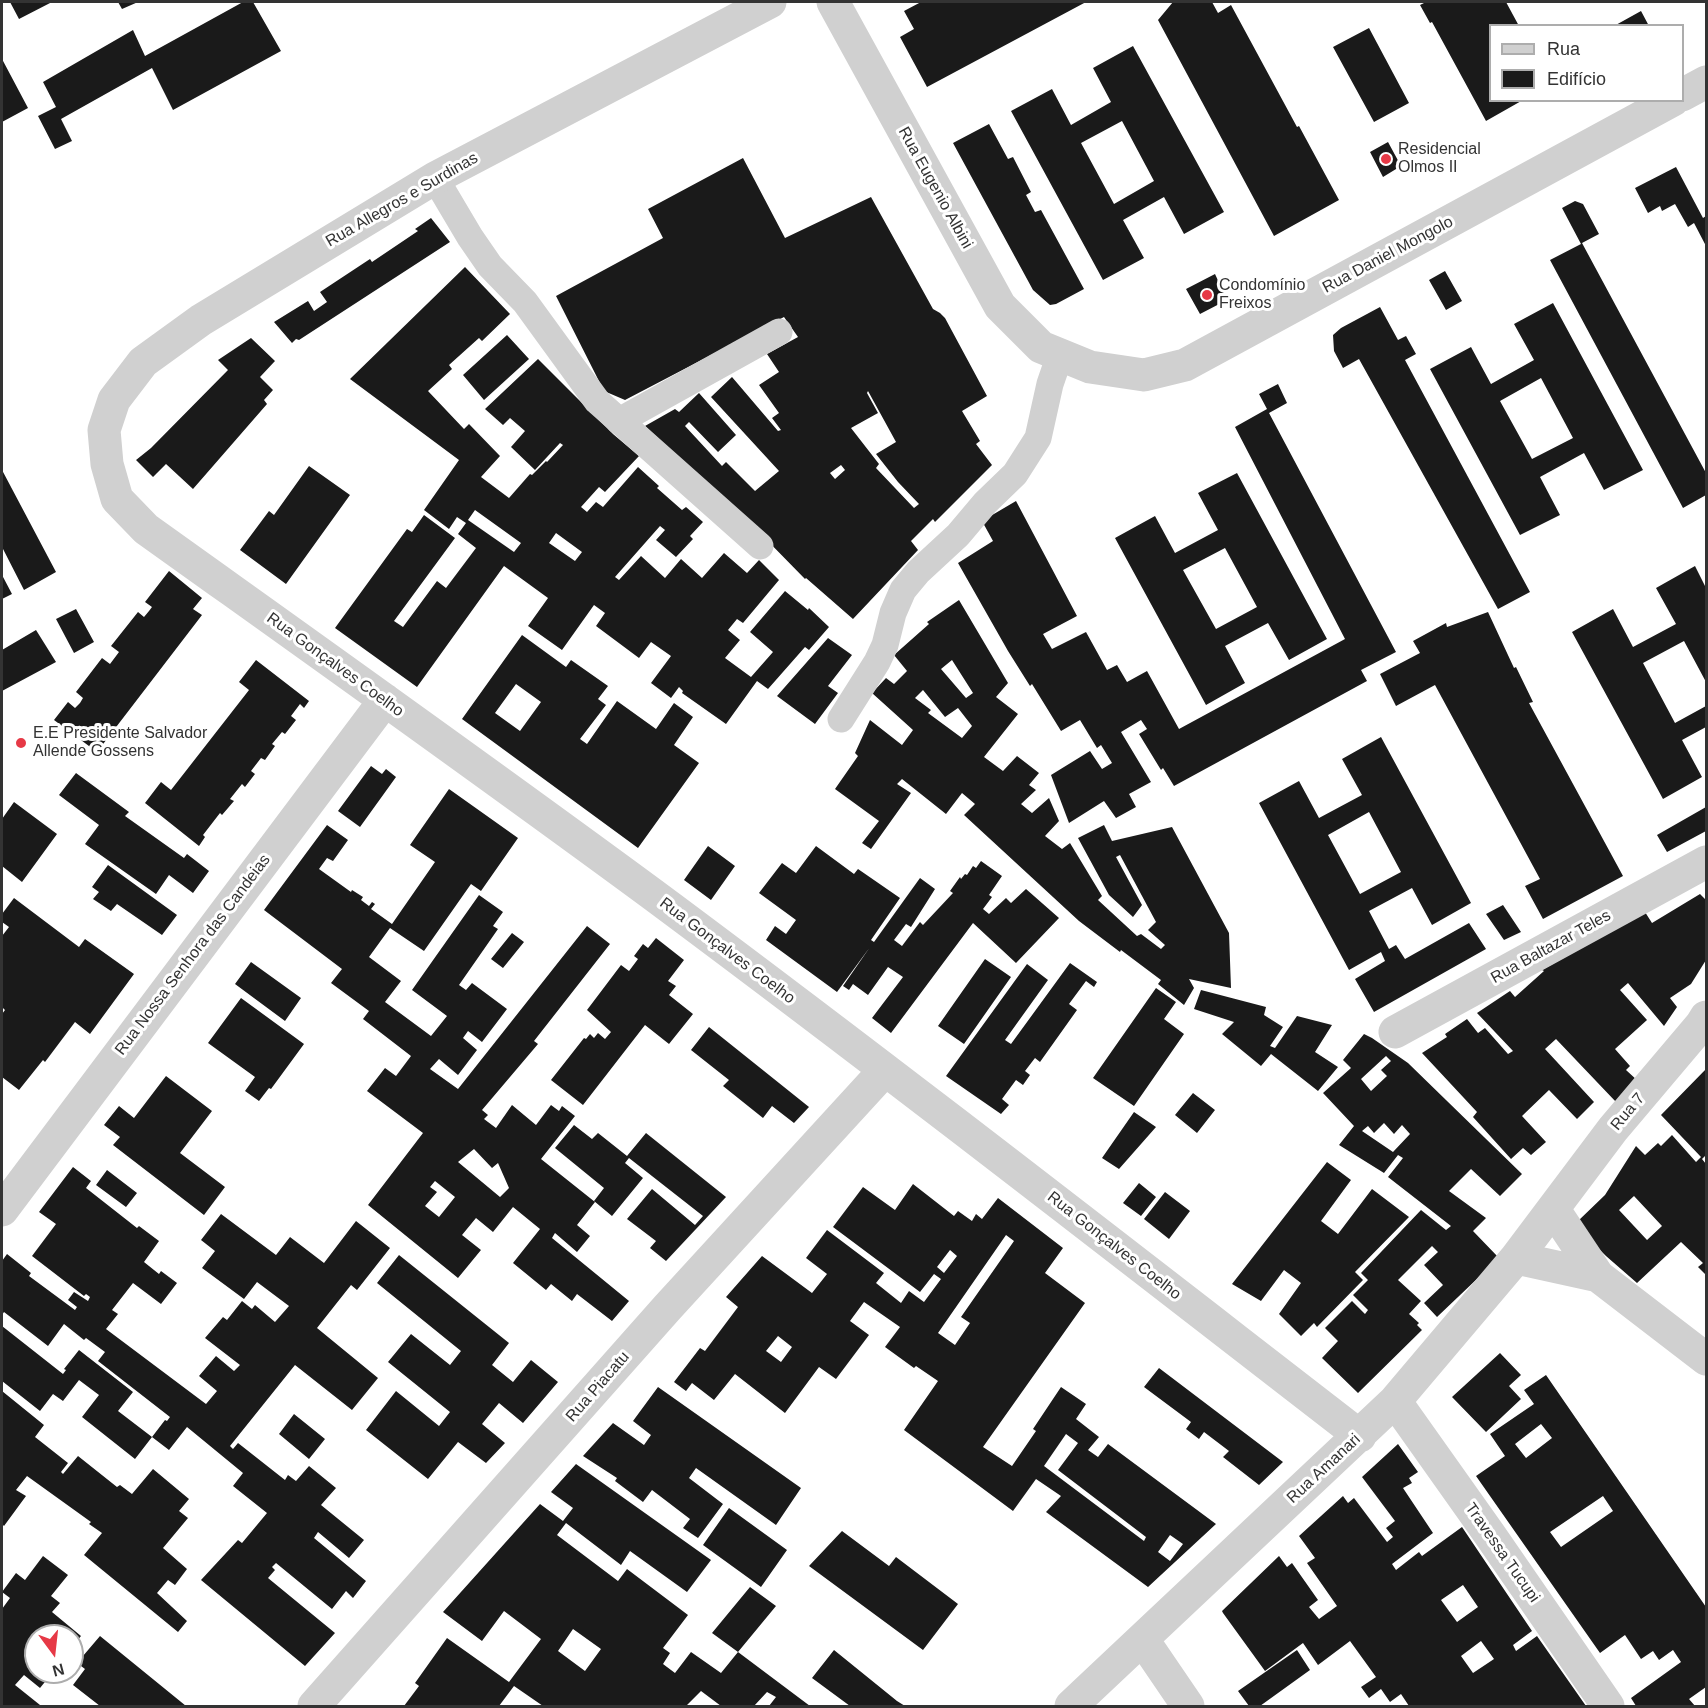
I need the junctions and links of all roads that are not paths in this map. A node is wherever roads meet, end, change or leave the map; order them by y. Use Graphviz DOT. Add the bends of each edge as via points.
graph roads {
  1 [pos="770,2"];
  2 [pos="833,2"];
  3 [pos="1707,82"];
  4 [pos="1684,94"];
  5 [pos="1669,102"];
  6 [pos="435,178"];
  7 [pos="779,332"];
  8 [pos="1060,355"];
  9 [pos="619,421"];
  10 [pos="107,464"];
  11 [pos="760,546"];
  12 [pos="385,700"];
  13 [pos="841,719"];
  14 [pos="1707,862"];
  15 [pos="1707,1017"];
  16 [pos="1395,1032"];
  17 [pos="885,1070"];
  18 [pos="2,1210"];
  19 [pos="1554,1210"];
  20 [pos="1516,1258"];
  21 [pos="1598,1276"];
  22 [pos="1707,1359"];
  23 [pos="1395,1401"];
  24 [pos="1360,1436"];
  25 [pos="1143,1640"];
  26 [pos="314,1707"];
  27 [pos="1071,1707"];
  28 [pos="1188,1707"];
  29 [pos="1608,1707"];
  1 -- 6 [label="street, Rua Allegros e Surdinas"];
  2 -- 8 [label="street, Rua Eugenio Albini" via="1000,306 1041,347"];
  3 -- 4 [label="street"];
  5 -- 8 [label="street, Rua Daniel Mongolo" via="1185,365 1144,375 1090,367"];
  6 -- 9 [label="lane" via="490,266 525,302 597,401"];
  6 -- 10 [label="street, Rua Allegros e Surdinas" via="201,320 143,362 114,400 104,430"];
  7 -- 9 [label="lane"];
  8 -- 13 [label="lane" via="1038,438 1015,474 903,590 877,662"];
  9 -- 11 [label="lane"];
  10 -- 12 [label="street, Rua Gonçalves Coelho" via="117,499 146,530"];
  12 -- 17 [label="street, Rua Gonçalves Coelho"];
  12 -- 18 [label="street, Rua Nossa Senhora das Candeias"];
  14 -- 16 [label="street, Rua Baltazar Teles"];
  15 -- 19 [label="street, Rua 7" via="1613,1129"];
  17 -- 24 [label="street, Rua Gonçalves Coelho"];
  17 -- 26 [label="street, Rua Piacatu" via="659,1317"];
  19 -- 20 [label="street, Rua Amanari"];
  19 -- 21 [label="street"];
  20 -- 21 [label="street"];
  20 -- 23 [label="street, Rua Amanari"];
  21 -- 22 [label="street"];
  23 -- 24 [label="street, Rua Amanari"];
  23 -- 29 [label="street, Travessa Tucupi"];
  24 -- 25 [label="street, Rua Amanari"];
  25 -- 27 [label="street, Rua Amanari"];
  25 -- 28 [label="street"];
}
